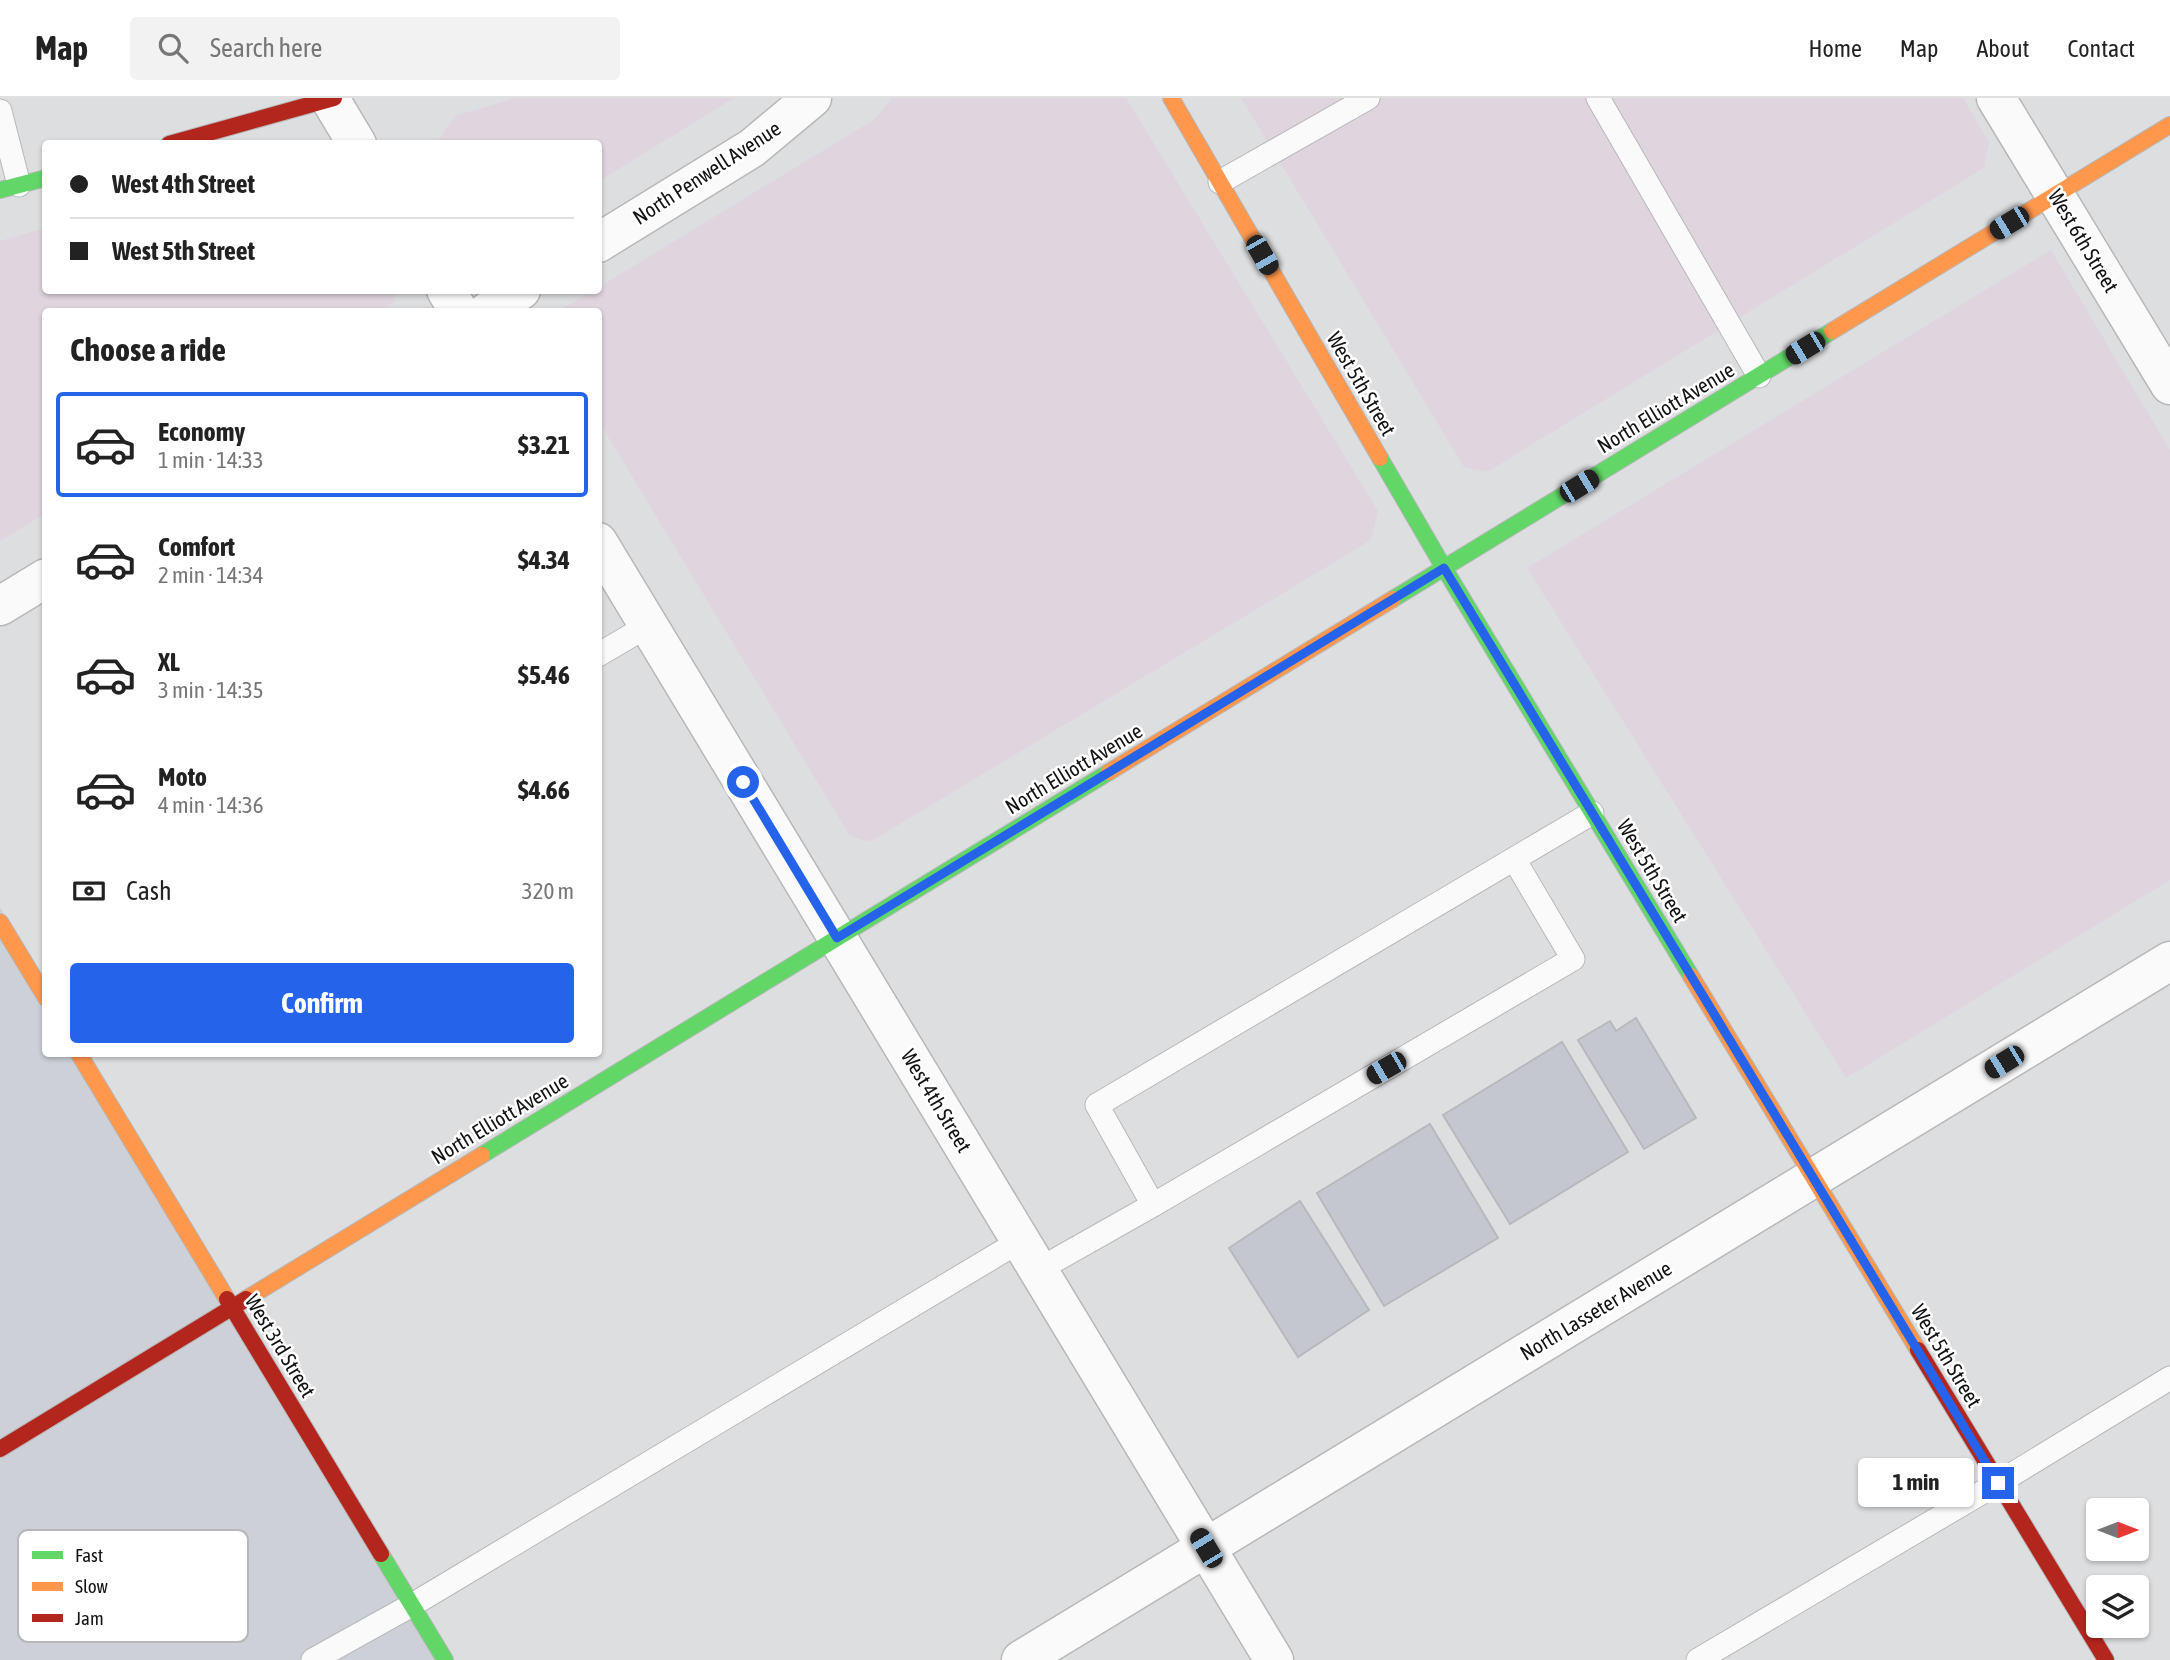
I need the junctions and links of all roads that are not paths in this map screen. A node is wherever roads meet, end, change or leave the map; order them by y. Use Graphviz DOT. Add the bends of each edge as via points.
graph roads {
  1 [pos="812,98"];
  2 [pos="1171,98"];
  3 [pos="1368,98"];
  4 [pos="1598,98"];
  5 [pos="1996,98"];
  6 [pos="332,99"];
  7 [pos="0,111"];
  8 [pos="2170,125"];
  9 [pos="183,140"];
  10 [pos="355,140"];
  11 [pos="42,179"];
  12 [pos="1220,183"];
  13 [pos="10,187"];
  14 [pos="2055,195"];
  15 [pos="602,241"];
  16 [pos="515,294"];
  17 [pos="492,308"];
  18 [pos="1759,376"];
  19 [pos="2170,385"];
  20 [pos="602,549"];
  21 [pos="1444,568"];
  22 [pos="42,580"];
  23 [pos="0,606"];
  24 [pos="649,625"];
  25 [pos="602,653"];
  26 [pos="1592,813"];
  27 [pos="1514,859"];
  28 [pos="0,922"];
  29 [pos="837,938"];
  30 [pos="2170,961"];
  31 [pos="42,987"];
  32 [pos="81,1057"];
  33 [pos="1813,1178"];
  34 [pos="1153,1205"];
  35 [pos="1029,1255"];
  36 [pos="232,1308"];
  37 [pos="2170,1378"];
  38 [pos="0,1449"];
  39 [pos="1998,1483"];
  40 [pos="1206,1548"];
  41 [pos="412,1605"];
  42 [pos="313,1660"];
  43 [pos="445,1660"];
  44 [pos="1021,1660"];
  45 [pos="1274,1660"];
  46 [pos="1698,1660"];
  47 [pos="2106,1660"];
  1 -- 15 [label="street, North Penwell Avenue" via="752,148"];
  2 -- 12 [label="street, West 5th Street"];
  3 -- 12 [label="lane"];
  4 -- 18 [label="lane"];
  5 -- 14 [label="street, West 6th Street"];
  6 -- 9 [label="street"];
  6 -- 10 [label="street"];
  7 -- 13 [label="lane"];
  8 -- 14 [label="street, North Elliott Avenue"];
  11 -- 13 [label="street"];
  12 -- 21 [label="street, West 5th Street"];
  14 -- 18 [label="street, North Elliott Avenue"];
  14 -- 19 [label="street, West 6th Street"];
  16 -- 17 [label="street"];
  18 -- 21 [label="street, North Elliott Avenue"];
  20 -- 24 [label="street, West 4th Street"];
  21 -- 26 [label="street, West 5th Street"];
  21 -- 29 [label="street, North Elliott Avenue"];
  22 -- 23 [label="street"];
  24 -- 25 [label="lane"];
  24 -- 29 [label="street, West 4th Street"];
  26 -- 27 [label="lane"];
  26 -- 33 [label="street, West 5th Street"];
  27 -- 34 [label="lane" via="1097,1105"];
  27 -- 34 [label="lane" via="1573,959"];
  28 -- 31 [label="street"];
  29 -- 35 [label="street, West 4th Street"];
  29 -- 36 [label="street, North Elliott Avenue"];
  30 -- 33 [label="street, North Lasseter Avenue"];
  32 -- 36 [label="street, West 3rd Street"];
  33 -- 39 [label="street, West 5th Street"];
  33 -- 40 [label="street, North Lasseter Avenue"];
  34 -- 35 [label="lane"];
  35 -- 40 [label="street, West 4th Street"];
  35 -- 41 [label="lane"];
  36 -- 38 [label="street, North Elliott Avenue"];
  36 -- 41 [label="street, West 3rd Street"];
  37 -- 39 [label="lane"];
  39 -- 46 [label="lane"];
  39 -- 47 [label="street, West 5th Street"];
  40 -- 44 [label="street, North Lasseter Avenue"];
  40 -- 45 [label="street, West 4th Street"];
  41 -- 42 [label="lane"];
  41 -- 43 [label="street, West 3rd Street"];
}
